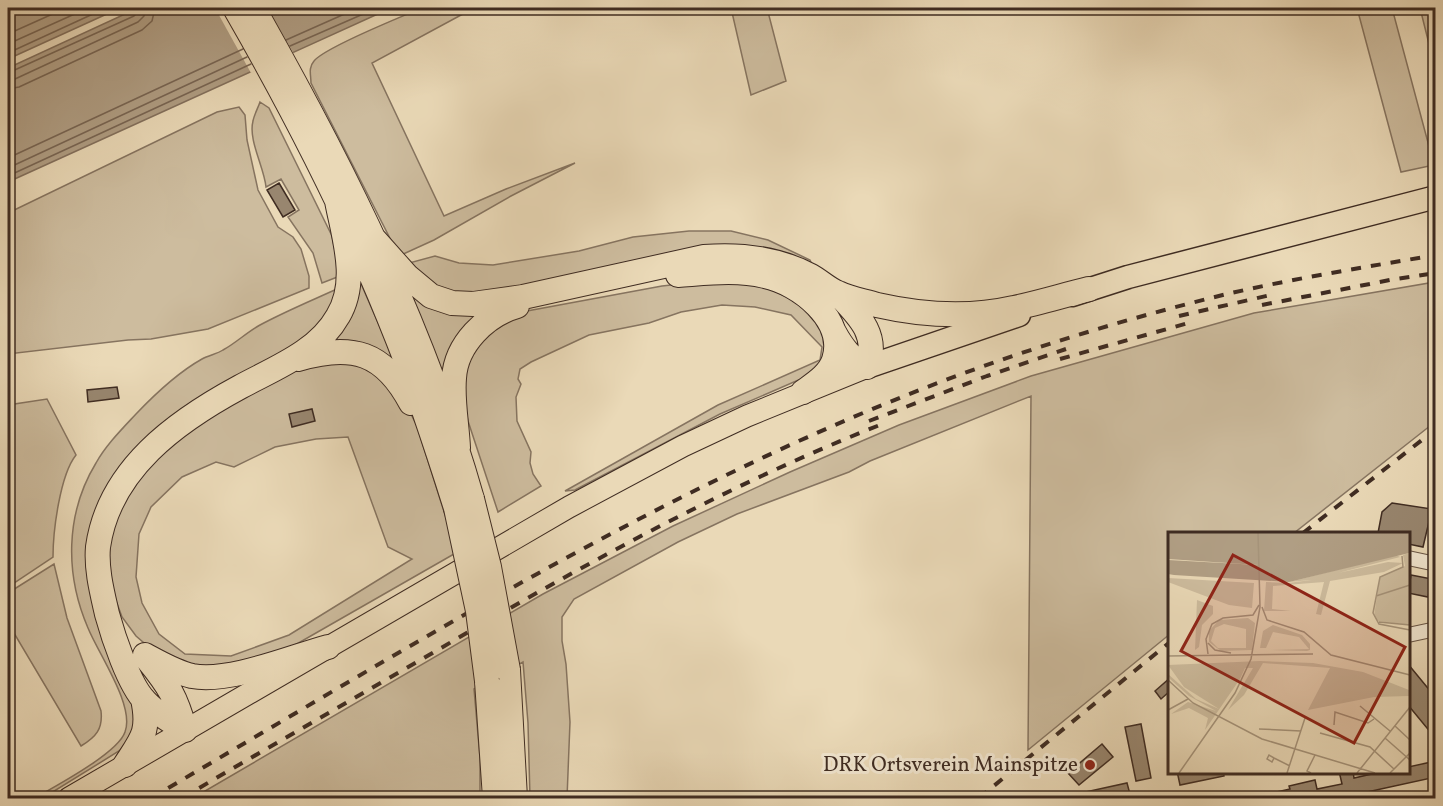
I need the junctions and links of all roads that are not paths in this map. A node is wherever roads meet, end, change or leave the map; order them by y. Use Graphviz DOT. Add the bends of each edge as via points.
graph roads {
  1 [pos="235,8"];
  2 [pos="254,8"];
  3 [pos="292,94"];
  4 [pos="1436,197"];
  5 [pos="337,201"];
  6 [pos="1436,210"];
  7 [pos="374,239"];
  8 [pos="1089,289"];
  9 [pos="837,293"];
  10 [pos="1026,312"];
  11 [pos="834,332"];
  12 [pos="290,361"];
  13 [pos="867,367"];
  14 [pos="802,392"];
  15 [pos="449,452"];
  16 [pos="1410,558"];
  17 [pos="1436,564"];
  18 [pos="107,613"];
  19 [pos="1436,629"];
  20 [pos="1410,635"];
  21 [pos="328,647"];
  22 [pos="145,656"];
  23 [pos="498,675"];
  24 [pos="143,699"];
  25 [pos="185,730"];
  26 [pos="125,765"];
  27 [pos="69,798"];
  28 [pos="495,798"];
  29 [pos="515,798"];
  1 -- 3 [label="highway"];
  2 -- 3 [label="highway"];
  3 -- 5 [label="highway"];
  3 -- 7 [label="highway"];
  4 -- 8 [label="highway"];
  5 -- 12 [label="highway" via="349,268 346,302 318,340"];
  5 -- 15 [label="highway"];
  6 -- 10 [label="highway"];
  7 -- 9 [label="highway" via="417,286 452,303 496,302 720,255 782,264"];
  7 -- 15 [label="highway" via="416,333"];
  8 -- 9 [label="highway" via="1013,309 963,314 902,309"];
  8 -- 10 [label="highway"];
  9 -- 13 [label="highway" via="867,330 871,356"];
  10 -- 13 [label="highway"];
  11 -- 13 [label="highway" via="849,354"];
  11 -- 14 [label="highway" via="834,361 821,379"];
  11 -- 15 [label="highway" via="802,292 768,276 744,273 636,281 513,307 482,325 458,360"];
  12 -- 15 [label="highway" via="322,352 344,351 379,362 396,378"];
  12 -- 18 [label="highway" via="180,424 138,461 123,481 111,502 98,547 99,578"];
  13 -- 14 [label="main road"];
  14 -- 21 [label="main road" via="642,468 513,538"];
  15 -- 23 [label="highway, bridge" via="494,589"];
  16 -- 17 [label="street"];
  18 -- 22 [label="highway"];
  18 -- 24 [label="highway" via="115,640"];
  19 -- 20 [label="street"];
  21 -- 22 [label="highway" via="234,675 213,677 173,670"];
  21 -- 25 [label="main road"];
  22 -- 25 [label="highway" via="172,691"];
  23 -- 28 [label="highway"];
  23 -- 29 [label="highway"];
  24 -- 25 [label="highway"];
  24 -- 26 [label="highway" via="147,718 144,736"];
  25 -- 26 [label="main road"];
  26 -- 27 [label="main road"];
}
